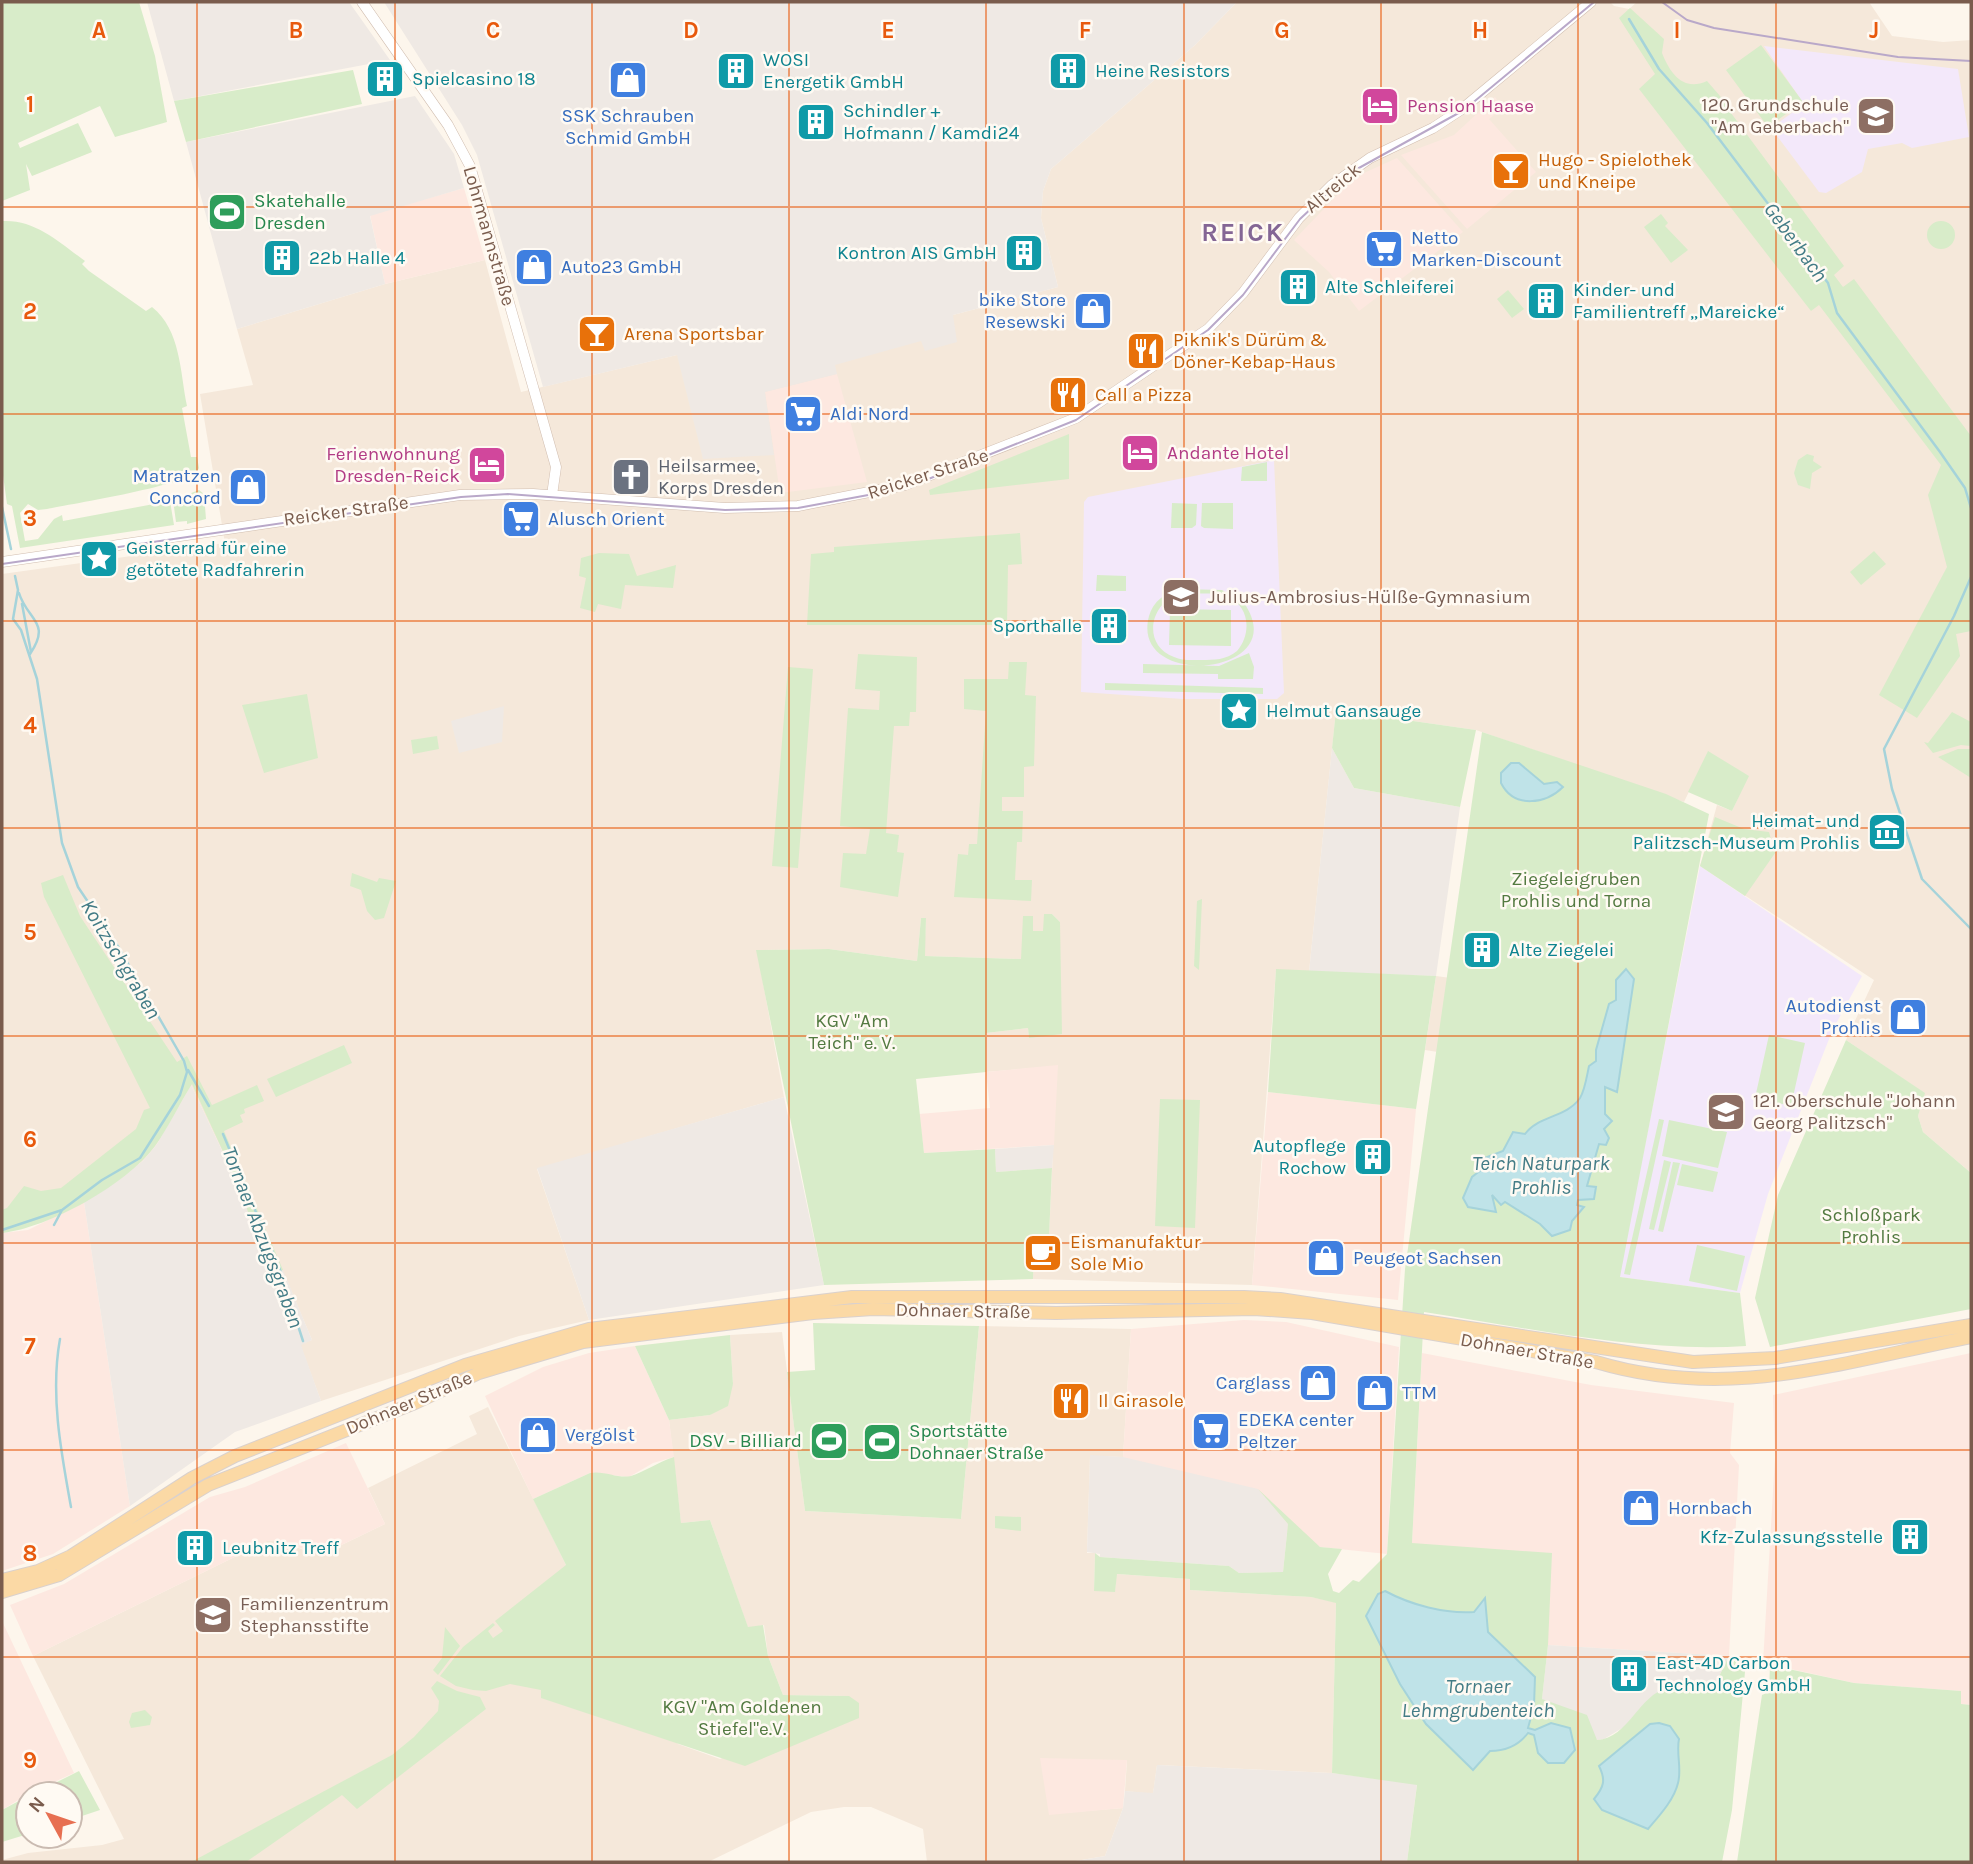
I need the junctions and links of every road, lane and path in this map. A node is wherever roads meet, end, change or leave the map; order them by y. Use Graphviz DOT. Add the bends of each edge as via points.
graph roads {
  1 [pos="362,2"];
  2 [pos="1591,2"];
  3 [pos="1256,275"];
  4 [pos="552,495"];
  5 [pos="2,562"];
  6 [pos="1971,1325"];
  7 [pos="1971,1337"];
  8 [pos="2,1580"];
  9 [pos="2,1592"];
  1 -- 4 [label="street, Lohrmannstraße" via="448,125 470,166 556,467"];
  2 -- 3 [label="street, Altreick" via="1462,109 1370,158 1332,185 1287,232"];
  3 -- 4 [label="street, Reicker Straße" via="1230,308 1196,339 1090,411 905,485 847,499 756,508"];
  4 -- 5 [label="street, Reicker Straße" via="460,495"];
  6 -- 8 [label="main road, Dohnaer Straße" via="1776,1358 1706,1362 1244,1297 852,1297 589,1329 465,1364 236,1456 71,1556"];
  7 -- 9 [label="main road, Dohnaer Straße" via="1808,1373 1724,1379 1626,1371 1595,1362 1268,1309 873,1309 583,1342 479,1373 208,1485 59,1575"];
}
